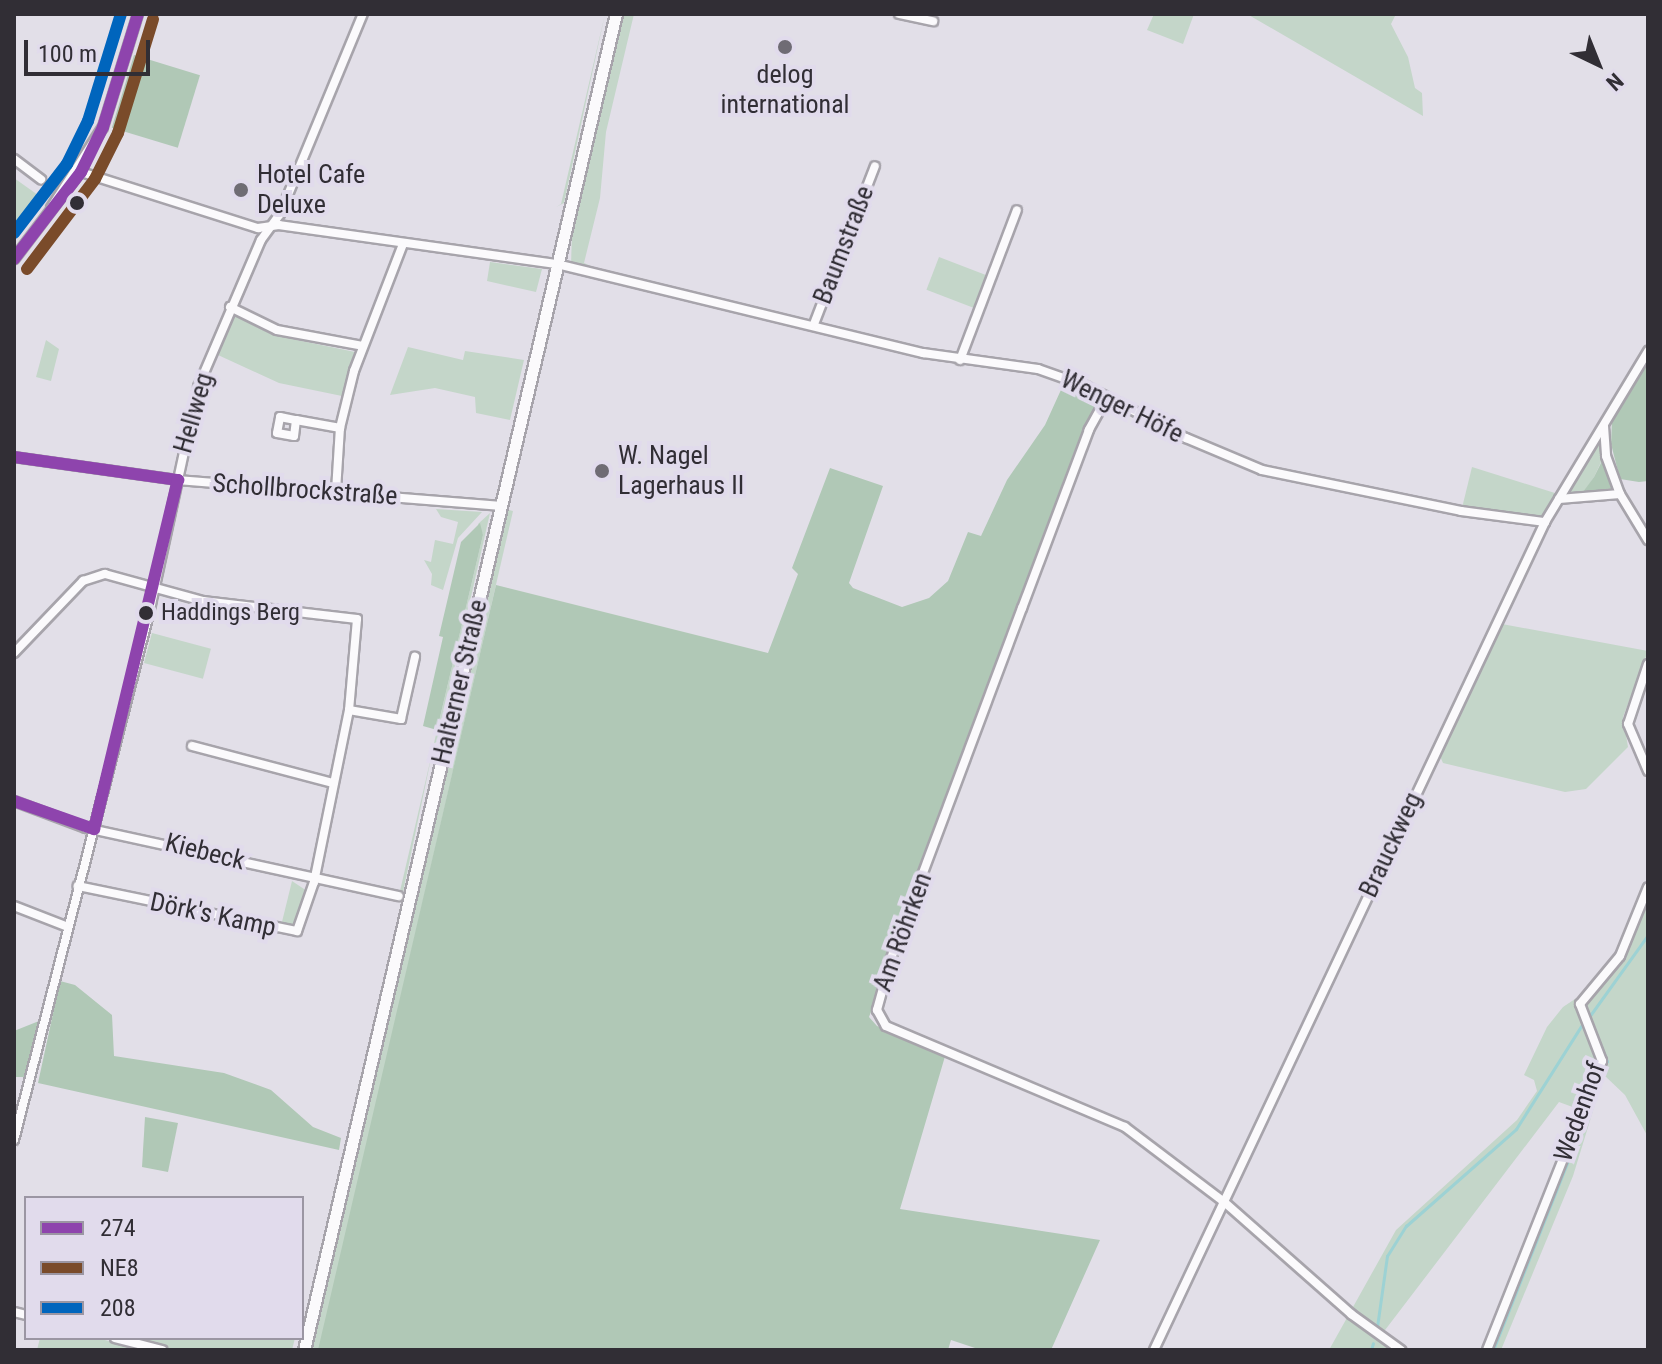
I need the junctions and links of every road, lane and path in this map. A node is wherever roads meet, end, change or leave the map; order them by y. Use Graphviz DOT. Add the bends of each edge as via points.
graph roads {
  1 [pos="138,14"];
  2 [pos="363,14"];
  3 [pos="616,14"];
  4 [pos="899,14"];
  5 [pos="933,21"];
  6 [pos="87,156"];
  7 [pos="14,159"];
  8 [pos="875,166"];
  9 [pos="81,172"];
  10 [pos="41,179"];
  11 [pos="51,208"];
  12 [pos="1017,210"];
  13 [pos="269,227"];
  14 [pos="403,244"];
  15 [pos="14,259"];
  16 [pos="557,264"];
  17 [pos="230,307"];
  18 [pos="814,324"];
  19 [pos="363,346"];
  20 [pos="1648,351"];
  21 [pos="960,360"];
  22 [pos="1107,397"];
  23 [pos="296,420"];
  24 [pos="1604,425"];
  25 [pos="340,428"];
  26 [pos="14,457"];
  27 [pos="178,480"];
  28 [pos="336,491"];
  29 [pos="1620,494"];
  30 [pos="1559,499"];
  31 [pos="501,506"];
  32 [pos="1545,522"];
  33 [pos="1648,540"];
  34 [pos="155,588"];
  35 [pos="14,653"];
  36 [pos="415,657"];
  37 [pos="1648,664"];
  38 [pos="349,710"];
  39 [pos="192,746"];
  40 [pos="1648,771"];
  41 [pos="333,783"];
  42 [pos="14,801"];
  43 [pos="94,829"];
  44 [pos="314,882"];
  45 [pos="78,886"];
  46 [pos="1648,887"];
  47 [pos="399,896"];
  48 [pos="14,906"];
  49 [pos="68,927"];
  50 [pos="14,1140"];
  51 [pos="1223,1201"];
  52 [pos="123,1340"];
  53 [pos="162,1350"];
  54 [pos="304,1350"];
  55 [pos="1154,1350"];
  56 [pos="1401,1350"];
  57 [pos="1487,1350"];
  1 -- 6 [label="street" via="103,127"];
  2 -- 13 [label="street, Hellweg" via="280,214"];
  3 -- 16 [label="main road, Halterner Straße"];
  4 -- 5 [label="street"];
  6 -- 9 [label="street"];
  6 -- 11 [label="street"];
  7 -- 10 [label="street"];
  8 -- 18 [label="street, Baumstraße"];
  9 -- 11 [label="street"];
  9 -- 13 [label="street, Wenger Höfe" via="172,204"];
  11 -- 15 [label="street"];
  12 -- 21 [label="street"];
  13 -- 14 [label="street, Wenger Höfe"];
  13 -- 17 [label="street, Hellweg"];
  14 -- 16 [label="street, Wenger Höfe"];
  14 -- 19 [label="street"];
  16 -- 18 [label="street, Wenger Höfe"];
  16 -- 31 [label="main road, Halterner Straße"];
  17 -- 19 [label="street" via="277,330"];
  17 -- 27 [label="street, Hellweg" via="198,387"];
  18 -- 21 [label="street, Wenger Höfe"];
  19 -- 25 [label="street"];
  20 -- 24 [label="street, Brauckweg"];
  21 -- 22 [label="street, Wenger Höfe" via="1038,369"];
  22 -- 32 [label="street, Wenger Höfe" via="1262,470 1461,511"];
  22 -- 51 [label="street, Am Röhrken" via="1089,430 891,959 877,1010 886,1026 1112,1119"];
  23 -- 25 [label="street"];
  24 -- 29 [label="street" via="1606,456"];
  24 -- 30 [label="street, Brauckweg"];
  25 -- 28 [label="street"];
  26 -- 27 [label="street, Schollbrockstraße"];
  27 -- 28 [label="street, Schollbrockstraße"];
  27 -- 34 [label="street, Hellweg"];
  28 -- 31 [label="street, Schollbrockstraße"];
  29 -- 30 [label="street"];
  29 -- 33 [label="street"];
  30 -- 32 [label="street, Brauckweg"];
  31 -- 54 [label="main road, Halterner Straße"];
  32 -- 51 [label="street, Brauckweg"];
  34 -- 35 [label="street" via="105,574 92,576"];
  34 -- 38 [label="street" via="234,607 357,619"];
  34 -- 43 [label="street, Hellweg"];
  36 -- 38 [label="street" via="401,719"];
  37 -- 40 [label="street" via="1628,729"];
  38 -- 41 [label="street"];
  39 -- 41 [label="street"];
  41 -- 44 [label="street"];
  42 -- 43 [label="street, Kiebeck"];
  43 -- 44 [label="street, Kiebeck" via="173,843"];
  43 -- 45 [label="street, Hellweg"];
  44 -- 45 [label="street, Dörk's Kamp" via="297,931"];
  44 -- 47 [label="street, Kiebeck"];
  45 -- 49 [label="street, Hellweg"];
  46 -- 57 [label="street, Wedenhof" via="1620,956 1580,1004 1602,1061"];
  48 -- 49 [label="street"];
  49 -- 50 [label="street, Hellweg"];
  51 -- 55 [label="street, Brauckweg"];
  51 -- 56 [label="street, Am Röhrken" via="1351,1314"];
  52 -- 53 [label="street"];
}
